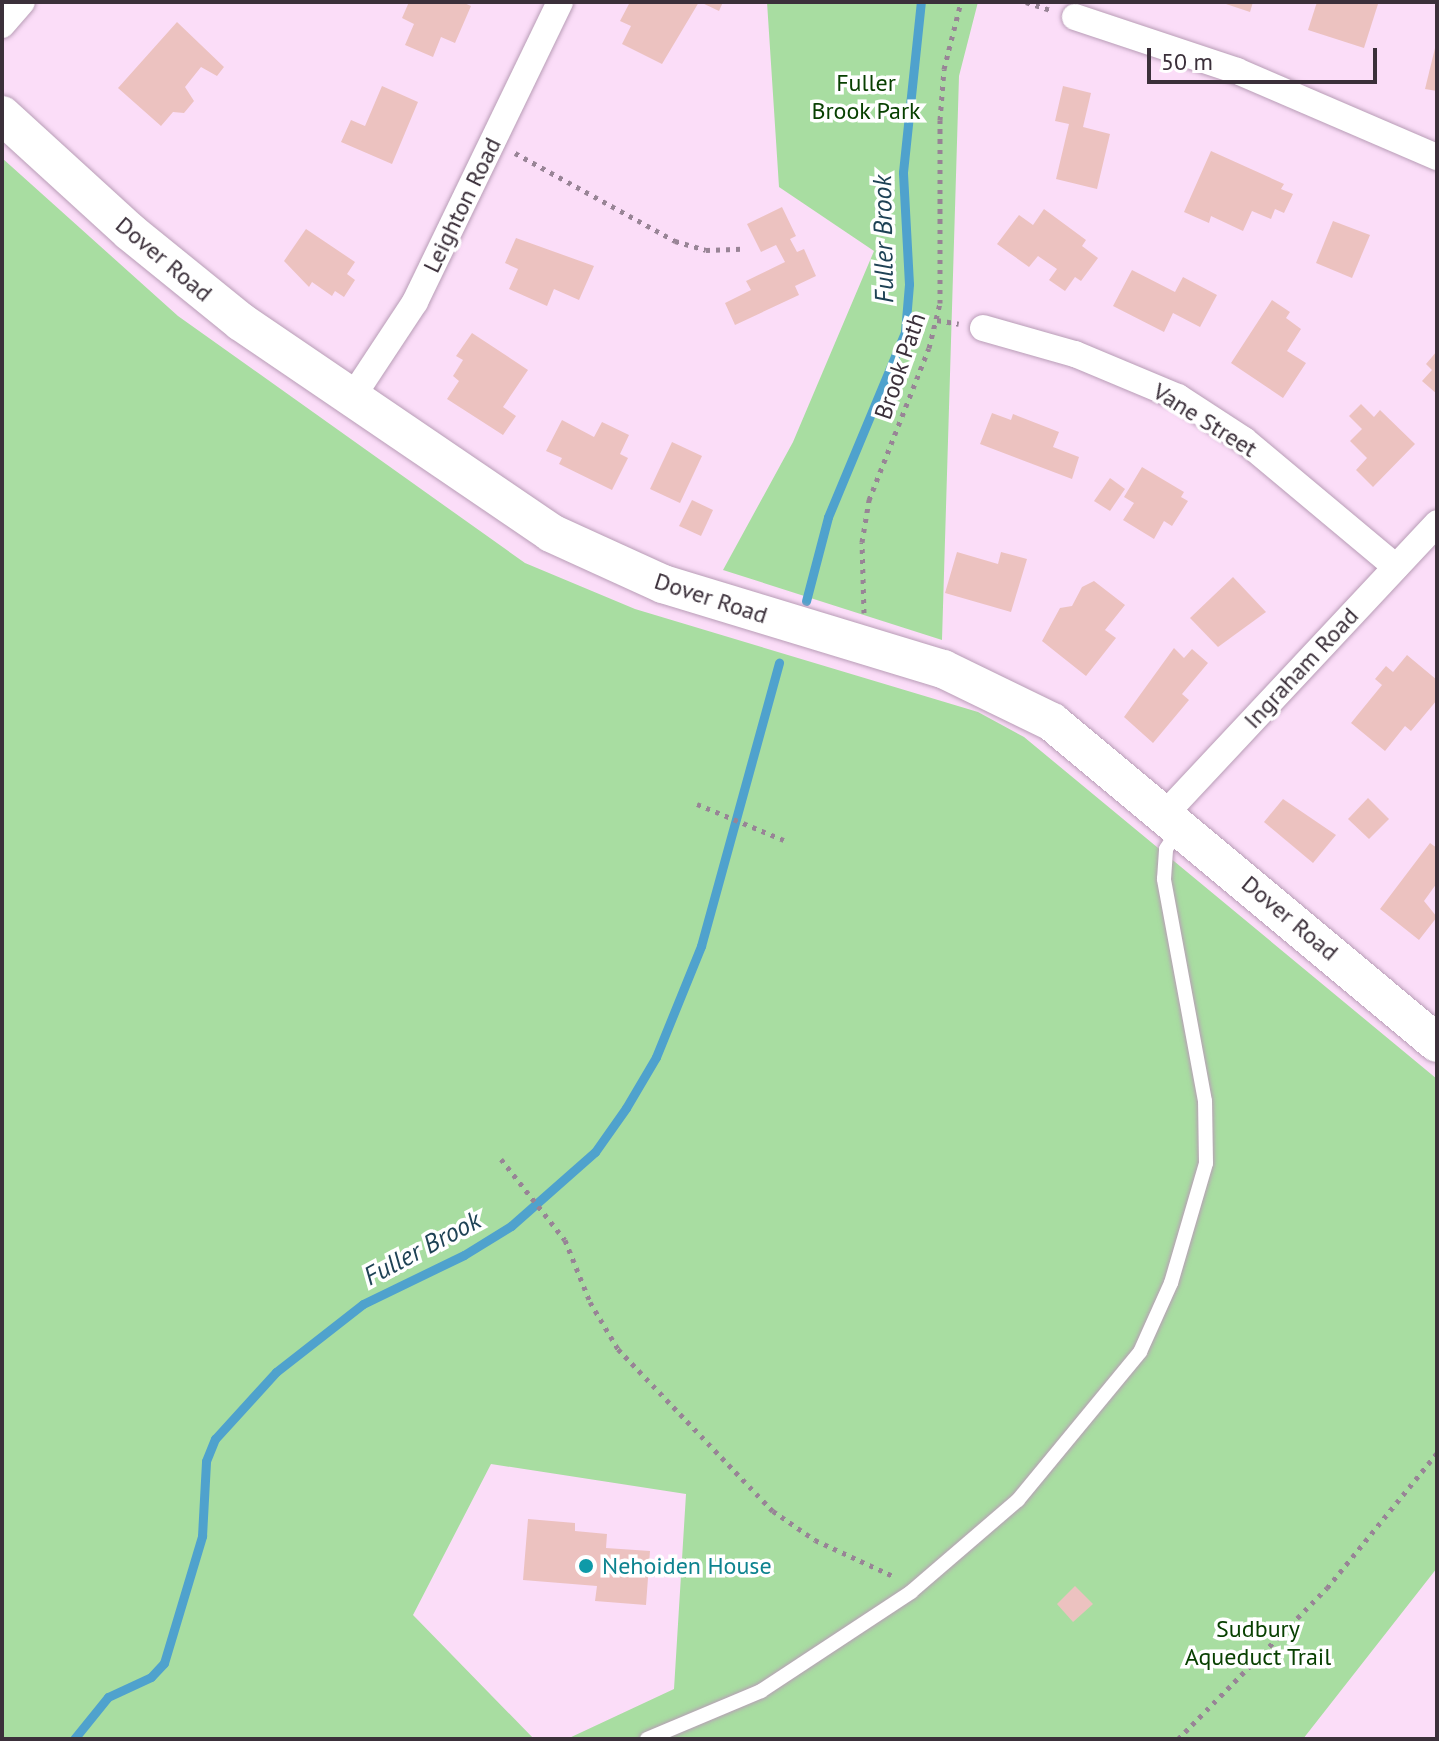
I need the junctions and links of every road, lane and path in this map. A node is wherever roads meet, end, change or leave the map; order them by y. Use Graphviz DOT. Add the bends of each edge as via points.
graph roads {
  1 [pos="22,2"];
  2 [pos="560,2"];
  3 [pos="961,2"];
  4 [pos="1075,17"];
  5 [pos="2,25"];
  6 [pos="2,115"];
  7 [pos="492,142"];
  8 [pos="1437,157"];
  9 [pos="742,249"];
  10 [pos="983,328"];
  11 [pos="351,399"];
  12 [pos="1437,523"];
  13 [pos="1396,567"];
  14 [pos="857,641"];
  15 [pos="697,804"];
  16 [pos="1173,820"];
  17 [pos="784,840"];
  18 [pos="1432,1028"];
  19 [pos="501,1159"];
  20 [pos="1437,1453"];
  21 [pos="920,1584"];
  22 [pos="647,1739"];
  23 [pos="1178,1739"];
  1 -- 5 [label="street"];
  2 -- 7 [label="street, Leighton Road"];
  3 -- 14 [label="path, Brook Path" via="940,107 940,303 929,348 869,500 861,560 866,601"];
  4 -- 8 [label="street" via="1237,71"];
  6 -- 11 [label="street, Dover Road" via="191,283"];
  7 -- 9 [label="path" via="675,241 706,250"];
  7 -- 11 [label="street, Leighton Road" via="403,323"];
  10 -- 13 [label="street, Vane Street" via="1075,354 1178,397 1244,440"];
  11 -- 14 [label="street, Dover Road" via="496,500 581,550 696,595"];
  12 -- 13 [label="street, Ingraham Road"];
  13 -- 16 [label="street, Ingraham Road"];
  14 -- 16 [label="street, Dover Road" via="943,669 1027,707"];
  15 -- 17 [label="path"];
  16 -- 18 [label="street, Dover Road"];
  16 -- 21 [label="lane" via="1164,879 1205,1101 1207,1142 1202,1182 1176,1268 1140,1352 1018,1500"];
  19 -- 21 [label="path" via="553,1222 618,1349 773,1511 815,1540"];
  20 -- 23 [label="path" via="1336,1579"];
  21 -- 22 [label="lane" via="761,1691"];
}
